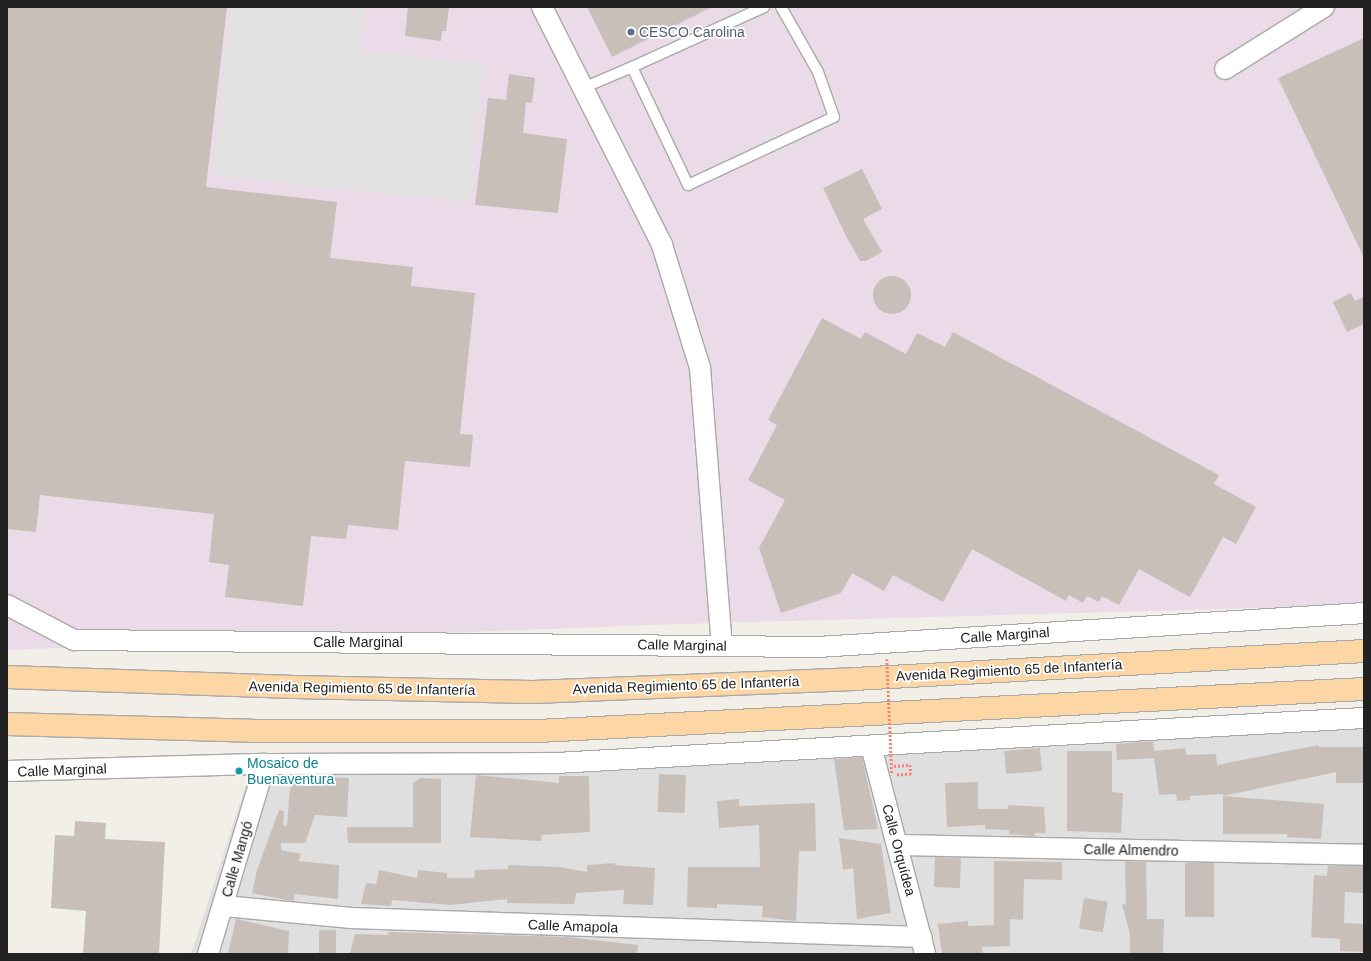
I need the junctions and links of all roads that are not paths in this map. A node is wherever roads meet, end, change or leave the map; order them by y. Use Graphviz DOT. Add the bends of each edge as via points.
graph roads {
  1 [pos="542,7"];
  2 [pos="764,7"];
  3 [pos="781,7"];
  4 [pos="1324,7"];
  5 [pos="632,67"];
  6 [pos="1225,70"];
  7 [pos="583,88"];
  8 [pos="7,605"];
  9 [pos="1364,613"];
  10 [pos="722,645"];
  11 [pos="1364,651"];
  12 [pos="7,677"];
  13 [pos="1364,689"];
  14 [pos="1364,718"];
  15 [pos="7,724"];
  16 [pos="871,746"];
  17 [pos="265,764"];
  18 [pos="7,771"];
  19 [pos="898,845"];
  20 [pos="1364,855"];
  21 [pos="224,906"];
  22 [pos="924,946"];
  23 [pos="208,954"];
  1 -- 7 [label="street"];
  2 -- 5 [label="lane"];
  3 -- 5 [label="lane" via="818,72 834,117 688,185"];
  4 -- 6 [label="street"];
  5 -- 7 [label="lane"];
  7 -- 10 [label="street" via="662,245 700,368"];
  8 -- 10 [label="street, Calle Marginal" via="74,640"];
  9 -- 10 [label="street, Calle Marginal" via="818,647"];
  11 -- 12 [label="main road, Avenida Regimiento 65 de Infantería" via="854,679 533,692"];
  13 -- 15 [label="main road" via="538,731 252,731"];
  14 -- 16 [label="street, Calle Marginal"];
  16 -- 17 [label="street, Calle Marginal" via="556,764"];
  16 -- 19 [label="street, Calle Orquídea"];
  17 -- 18 [label="street, Calle Marginal"];
  17 -- 21 [label="street, Calle Mangó"];
  19 -- 20 [label="street, Calle Almendro"];
  19 -- 22 [label="street, Calle Orquídea"];
  21 -- 22 [label="street, Calle Amapola" via="351,918"];
  21 -- 23 [label="street, Calle Mangó"];
}
